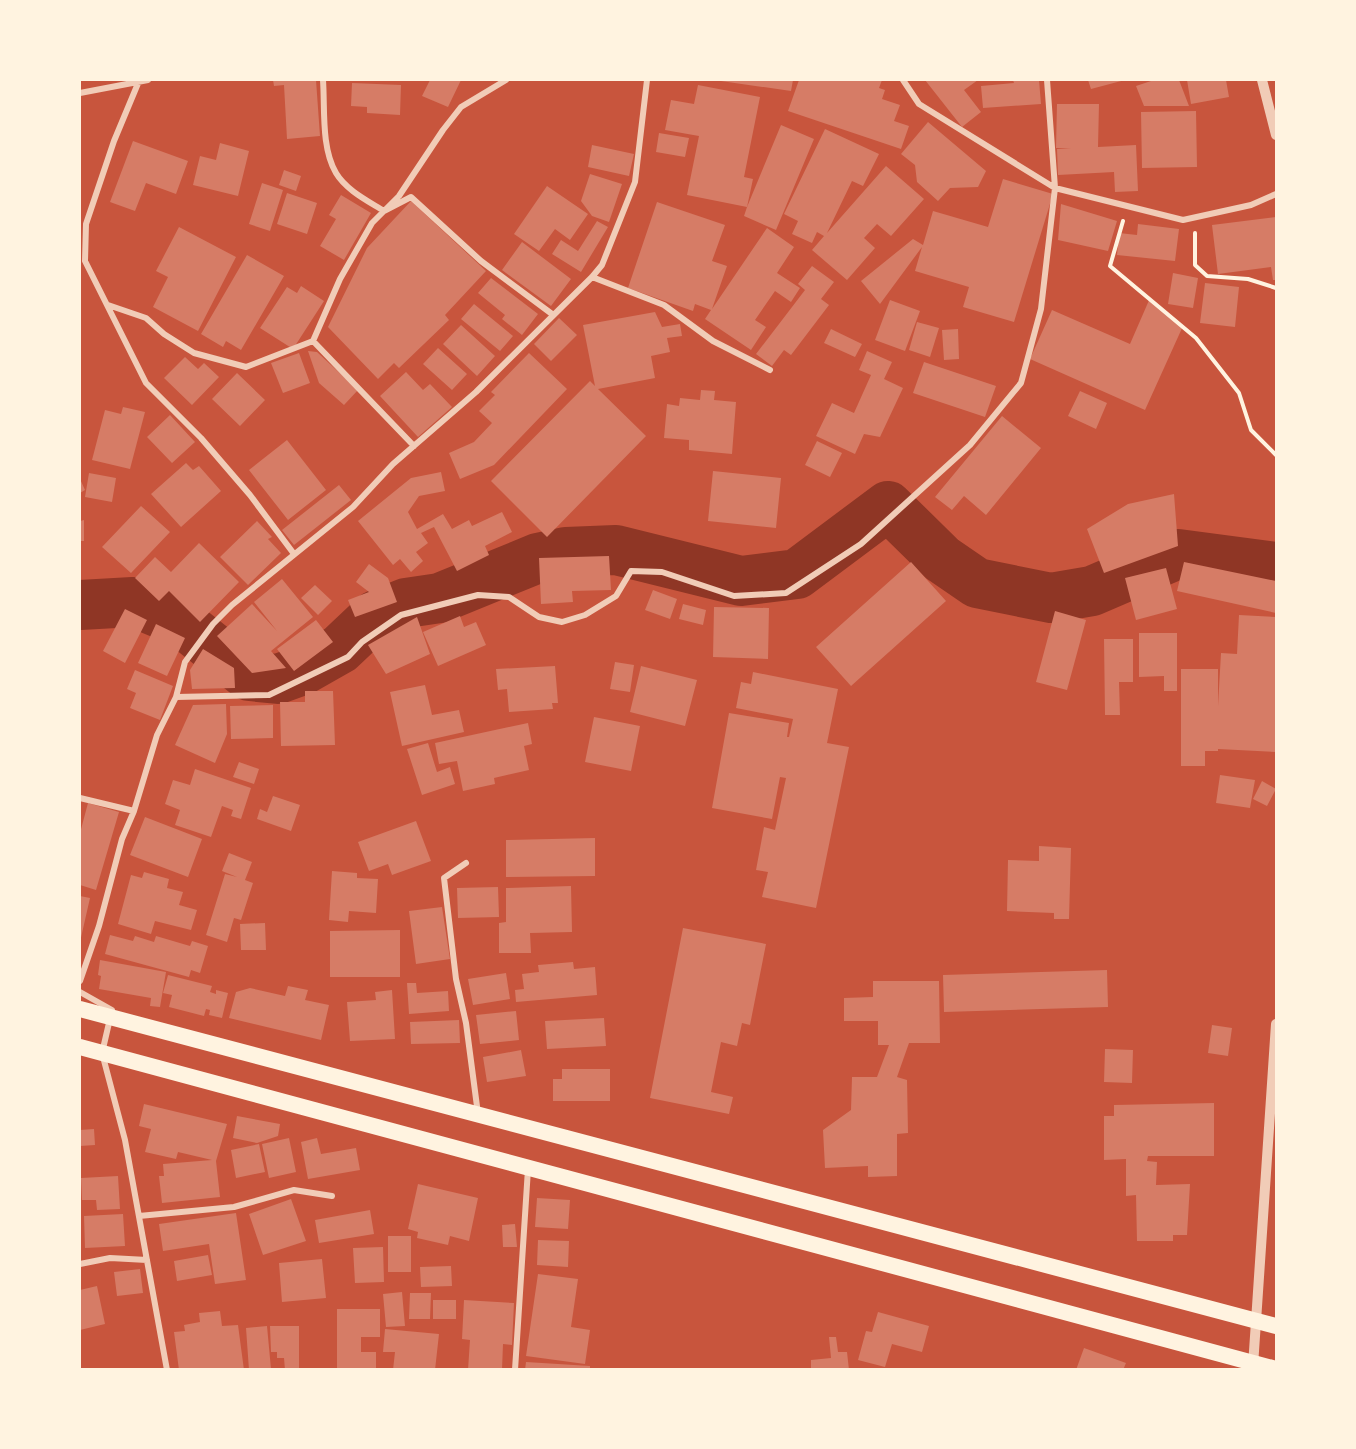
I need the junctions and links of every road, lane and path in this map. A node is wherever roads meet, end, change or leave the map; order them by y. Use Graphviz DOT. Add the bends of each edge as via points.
graph roads {
  1 [pos="148,80"];
  2 [pos="323,80"];
  3 [pos="506,80"];
  4 [pos="647,80"];
  5 [pos="903,80"];
  6 [pos="1047,80"];
  7 [pos="1262,80"];
  8 [pos="139,81"];
  9 [pos="80,93"];
  10 [pos="1276,135"];
  11 [pos="1054,188"];
  12 [pos="1276,194"];
  13 [pos="1127,206"];
  14 [pos="384,211"];
  15 [pos="1195,217"];
  16 [pos="592,277"];
  17 [pos="1276,288"];
  18 [pos="108,305"];
  19 [pos="552,314"];
  20 [pos="313,341"];
  21 [pos="770,370"];
  22 [pos="414,446"];
  23 [pos="1276,455"];
  24 [pos="294,554"];
  25 [pos="176,697"];
  26 [pos="80,798"];
  27 [pos="134,811"];
  28 [pos="466,863"];
  29 [pos="80,981"];
  30 [pos="80,992"];
  31 [pos="80,1009"];
  32 [pos="112,1017"];
  33 [pos="1276,1024"];
  34 [pos="80,1047"];
  35 [pos="102,1053"];
  36 [pos="478,1114"];
  37 [pos="528,1168"];
  38 [pos="332,1196"];
  39 [pos="139,1216"];
  40 [pos="147,1260"];
  41 [pos="80,1264"];
  42 [pos="1256,1320"];
  43 [pos="1276,1326"];
  44 [pos="1253,1366"];
  45 [pos="1276,1369"];
  46 [pos="167,1370"];
  47 [pos="515,1370"];
  1 -- 8 [label="street"];
  2 -- 14 [label="street" via="328,146 336,173 360,196"];
  3 -- 14 [label="street" via="461,107 399,196"];
  4 -- 16 [label="street" via="635,182 602,265"];
  5 -- 11 [label="street" via="919,104"];
  6 -- 11 [label="street"];
  7 -- 10 [label="street"];
  8 -- 9 [label="street"];
  8 -- 18 [label="street" via="86,224 86,261"];
  11 -- 13 [label="street"];
  11 -- 25 [label="street" via="1041,309 1021,383 970,445 903,507 861,544 786,593 734,596 662,572 631,571 616,596 585,615 562,622 539,616 509,597 478,595 401,615 362,642 348,657 269,694"];
  12 -- 15 [label="street" via="1251,205"];
  13 -- 15 [label="street" via="1183,220"];
  13 -- 23 [label="path" via="1110,267 1196,338 1239,393 1251,430"];
  14 -- 19 [label="street" via="411,197 481,261"];
  14 -- 20 [label="street" via="372,223 340,279"];
  15 -- 17 [label="path" via="1194,265 1207,276 1248,279"];
  16 -- 19 [label="street"];
  16 -- 21 [label="street" via="664,305 714,341"];
  18 -- 20 [label="street" via="146,318 194,353 246,367"];
  18 -- 24 [label="street" via="146,382 215,454"];
  19 -- 22 [label="street" via="477,392"];
  20 -- 22 [label="street"];
  22 -- 24 [label="street" via="352,507"];
  24 -- 25 [label="street" via="213,624 184,662"];
  25 -- 27 [label="street" via="157,735"];
  26 -- 27 [label="street"];
  27 -- 29 [label="street"];
  28 -- 36 [label="street" via="444,878"];
  30 -- 32 [label="street" via="112,1010"];
  31 -- 32 [label="highway"];
  32 -- 35 [label="street"];
  32 -- 36 [label="highway"];
  33 -- 42 [label="street"];
  34 -- 35 [label="highway"];
  35 -- 37 [label="highway"];
  35 -- 39 [label="street" via="125,1140"];
  36 -- 42 [label="highway"];
  37 -- 44 [label="highway"];
  37 -- 47 [label="street"];
  38 -- 39 [label="street" via="294,1190 234,1207"];
  39 -- 40 [label="street"];
  40 -- 41 [label="street" via="110,1258"];
  40 -- 46 [label="street"];
  42 -- 43 [label="highway"];
  42 -- 44 [label="street"];
  44 -- 45 [label="highway"];
}
